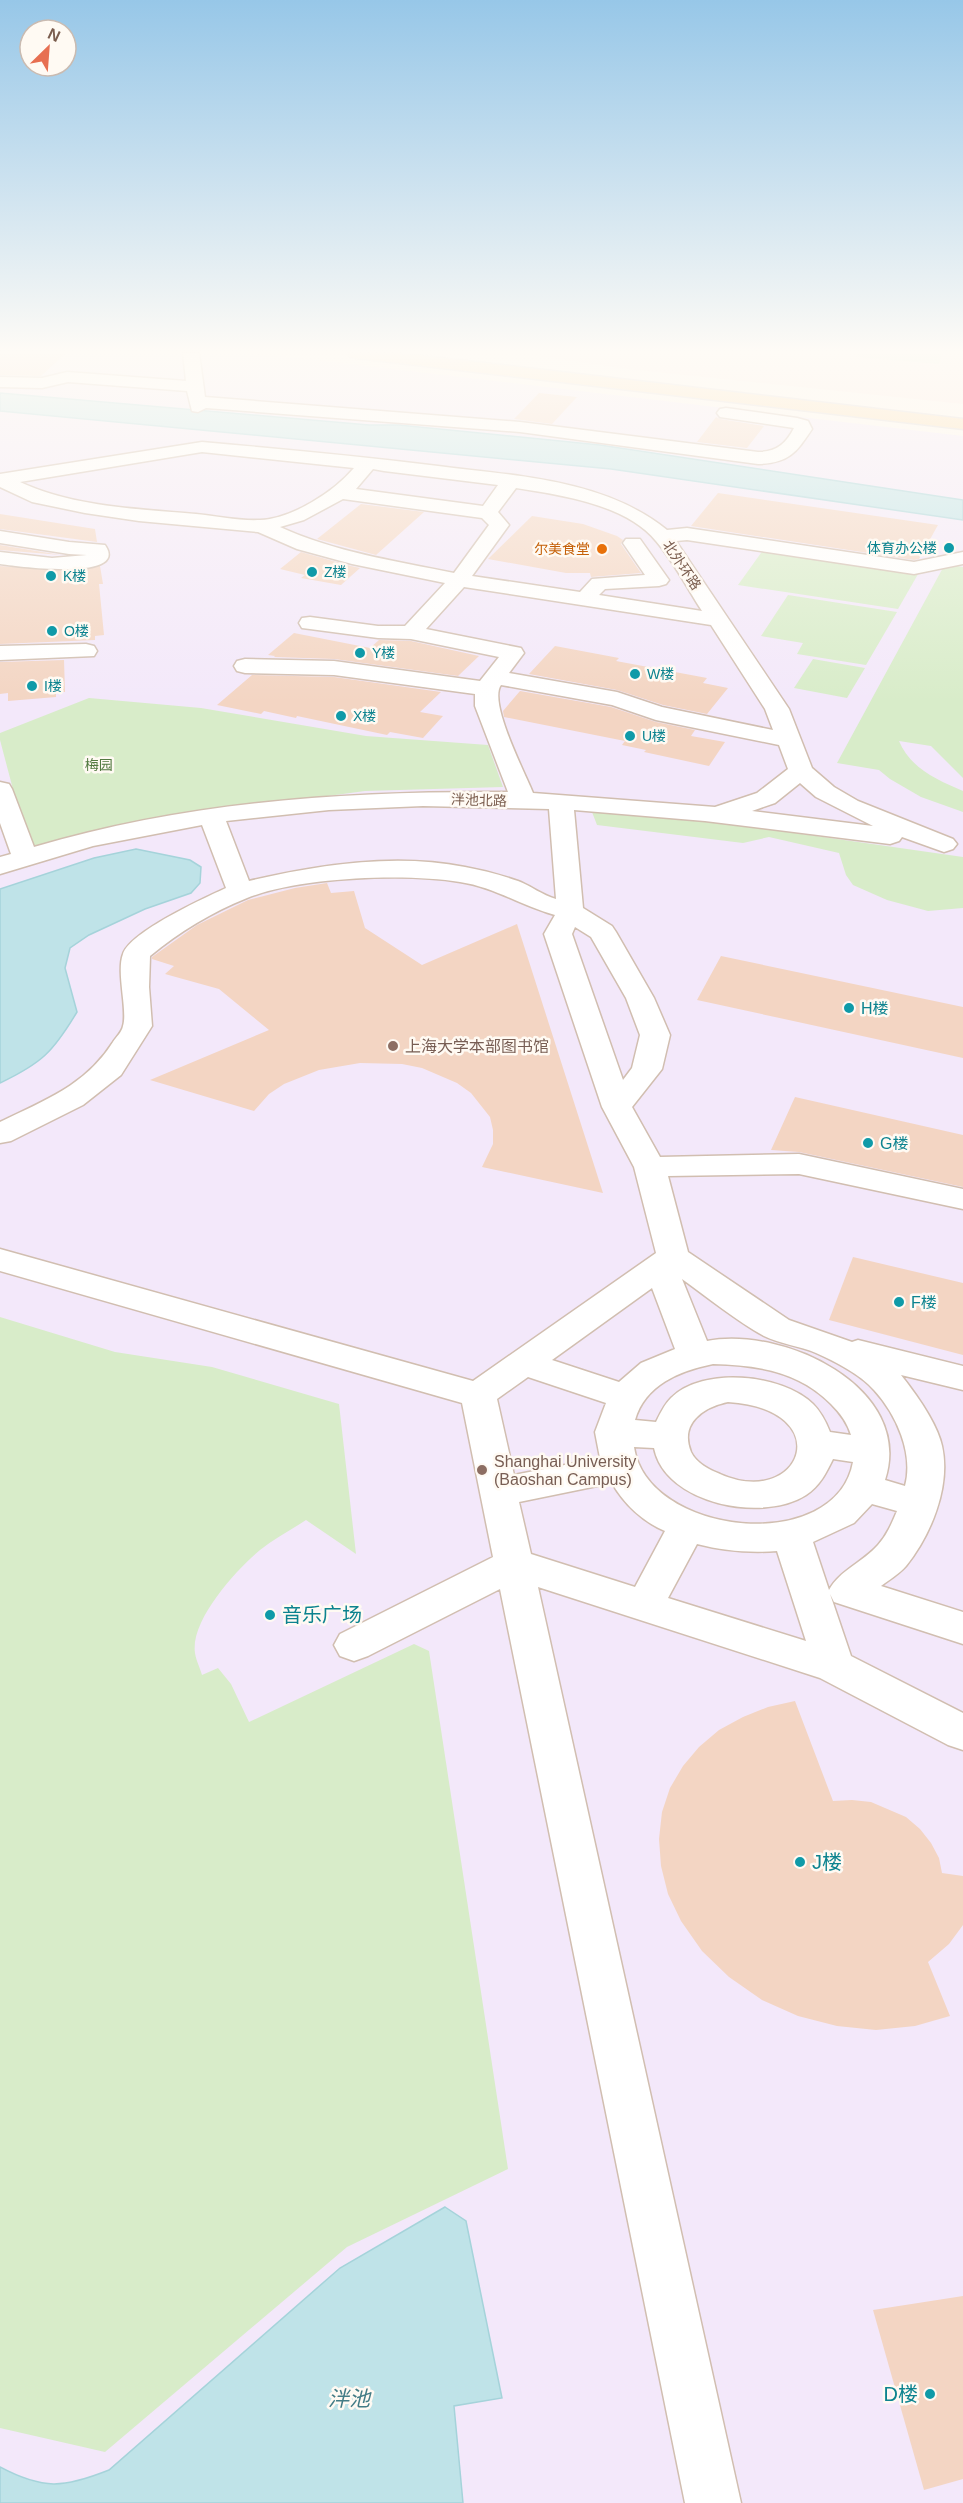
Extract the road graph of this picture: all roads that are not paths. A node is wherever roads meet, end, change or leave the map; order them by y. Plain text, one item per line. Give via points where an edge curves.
1 (32, 470) edge
2 (363, 470) edge
3 (417, 470) edge
4 (0, 480) edge
5 (511, 481) junction
6 (341, 493) junction
7 (488, 513) junction
8 (262, 526) junction
9 (663, 536) junction
10 (0, 537) edge
11 (633, 543) dead end
12 (0, 558) edge
13 (963, 558) edge
14 (459, 580) junction
15 (585, 599) junction
16 (718, 620) junction
17 (310, 623) dead end
18 (411, 633) junction
19 (86, 651) dead end
20 (0, 653) edge
21 (244, 666) dead end
22 (490, 683) junction
23 (789, 740) junction
24 (801, 771) junction
25 (0, 789) edge
26 (524, 802) junction
27 (561, 804) junction
28 (211, 815) junction
29 (713, 815) junction
30 (954, 846) edge
31 (25, 857) junction
32 (0, 866) edge
33 (240, 891) junction
34 (570, 911) junction
35 (617, 1107) junction
36 (0, 1134) edge
37 (650, 1167) junction
38 (963, 1199) edge
39 (0, 1260) edge
40 (666, 1261) junction
41 (808, 1348) junction
42 (741, 1352) junction
43 (696, 1355) junction
44 (523, 1363) junction
45 (659, 1369) junction
46 (963, 1378) edge
47 (833, 1385) junction
48 (743, 1390) junction
49 (478, 1395) junction
50 (626, 1397) junction
51 (694, 1400) junction
52 (906, 1407) junction
53 (794, 1409) junction
54 (862, 1417) junction
55 (614, 1432) junction
56 (670, 1436) junction
57 (816, 1443) junction
58 (872, 1451) junction
59 (686, 1471) junction
60 (631, 1482) junction
61 (795, 1483) junction
62 (864, 1487) junction
63 (498, 1492) junction
64 (744, 1495) junction
65 (919, 1504) junction
66 (838, 1515) junction
67 (688, 1525) junction
68 (791, 1535) junction
69 (744, 1538) junction
70 (514, 1564) junction
71 (644, 1606) junction
72 (963, 1628) edge
73 (354, 1645) dead end
74 (834, 1666) junction
75 (963, 1733) edge
76 (713, 2503) edge

1 - 4 street
2 - 6 street
3 - 5 street, 北外环路
4 - 8 street via 39,498
5 - 7 street
5 - 9 street, 北外环路 via 578,493 616,506
6 - 7 street
6 - 8 street via 297,516
7 - 14 street via 498,525
8 - 14 street via 313,548
9 - 13 street via 687,534 914,568
9 - 16 street, 北外环路
10 - 12 street via 98,549 97,559 91,561 52,564
11 - 15 street via 659,580 599,583
14 - 15 street
14 - 18 street
15 - 16 street
16 - 23 street, 北外环路 via 777,709
17 - 18 street
18 - 22 street via 513,653
19 - 20 street
21 - 22 street via 334,668
22 - 23 street via 617,699 656,713
22 - 26 street via 486,706
23 - 24 street, 北外环路
24 - 29 street via 766,798
24 - 30 street, 北外环路 via 849,806
25 - 31 street
26 - 27 street, 泮池北路
26 - 28 street, 泮池北路 via 363,800
27 - 29 street, 泮池北路
27 - 34 street
28 - 31 street, 泮池北路
28 - 33 street
29 - 30 street, 泮池北路
31 - 32 street, 泮池北路
33 - 34 street via 296,878 410,869 463,873
33 - 36 street via 162,932 136,954 138,1026 111,1070 72,1099
34 - 35 street via 558,934
34 - 35 street via 602,932 640,998 655,1035 647,1069
35 - 37 street
37 - 38 street via 799,1164
37 - 40 street
39 - 49 street
40 - 41 street
40 - 43 street
40 - 44 street
41 - 42 street via 760,1354
41 - 46 street
41 - 47 street via 806,1368
41 - 52 street via 858,1360 886,1380
42 - 43 street
42 - 48 street
43 - 45 street
44 - 49 street
44 - 50 street
45 - 50 street
45 - 51 street
47 - 53 street
47 - 54 street
48 - 51 street via 708,1393
48 - 53 street via 768,1395
49 - 63 street
50 - 55 street
51 - 56 street via 679,1411
52 - 54 street
52 - 65 street via 924,1445 926,1478
53 - 57 street via 811,1428
54 - 58 street
55 - 56 street
55 - 60 street via 615,1450
56 - 59 street via 673,1454
57 - 58 street
57 - 61 street via 815,1458
58 - 62 street via 872,1466
59 - 60 street
59 - 64 street via 715,1489
60 - 63 street
60 - 67 street via 665,1514
61 - 64 street via 777,1491
61 - 66 street
62 - 65 street
62 - 66 street
63 - 70 street
64 - 69 street
65 - 72 street via 906,1536 891,1557 848,1591
66 - 68 street
67 - 69 street
67 - 71 street
68 - 69 street
68 - 74 street
70 - 71 street
70 - 73 street
70 - 76 street
71 - 74 street
74 - 75 street

